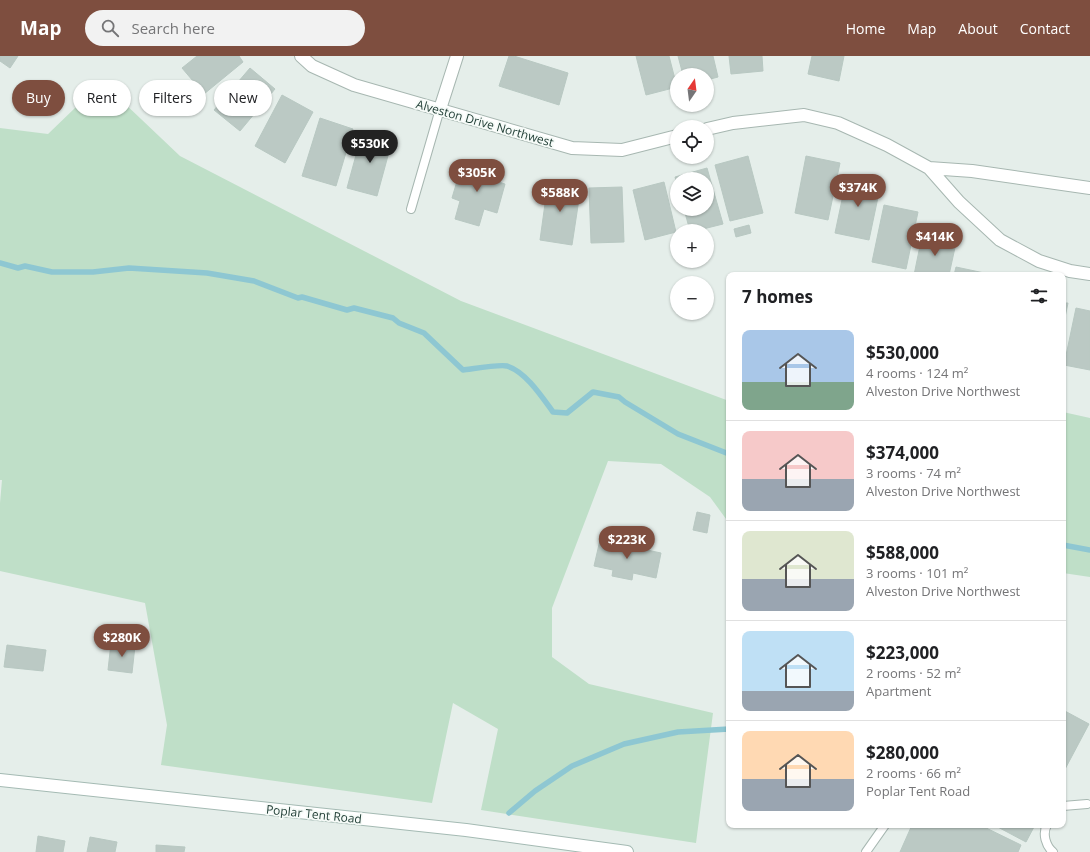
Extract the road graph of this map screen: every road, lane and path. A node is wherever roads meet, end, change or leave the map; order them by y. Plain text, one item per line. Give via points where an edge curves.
1 (301, 56) edge
2 (457, 56) edge
3 (440, 110) junction
4 (714, 127) edge
5 (670, 138) edge
6 (929, 168) junction
7 (1090, 188) edge
8 (412, 208) dead end
9 (1090, 274) edge
10 (0, 780) edge
11 (1086, 804) dead end
12 (1066, 806) edge
13 (883, 828) edge
14 (1046, 828) edge
15 (623, 851) edge
16 (866, 852) edge
17 (1054, 852) edge

1 - 3 street, Alveston Drive Northwest via 312,66 354,85
2 - 3 street
3 - 5 street, Alveston Drive Northwest via 572,148 622,150
3 - 8 lane
4 - 6 street via 732,123 804,116 838,123
6 - 7 street via 972,171
6 - 9 street via 959,202 1000,240 1039,261 1070,271
10 - 15 street, Poplar Tent Road via 458,829
11 - 12 lane
13 - 16 lane
14 - 17 lane via 1045,840

